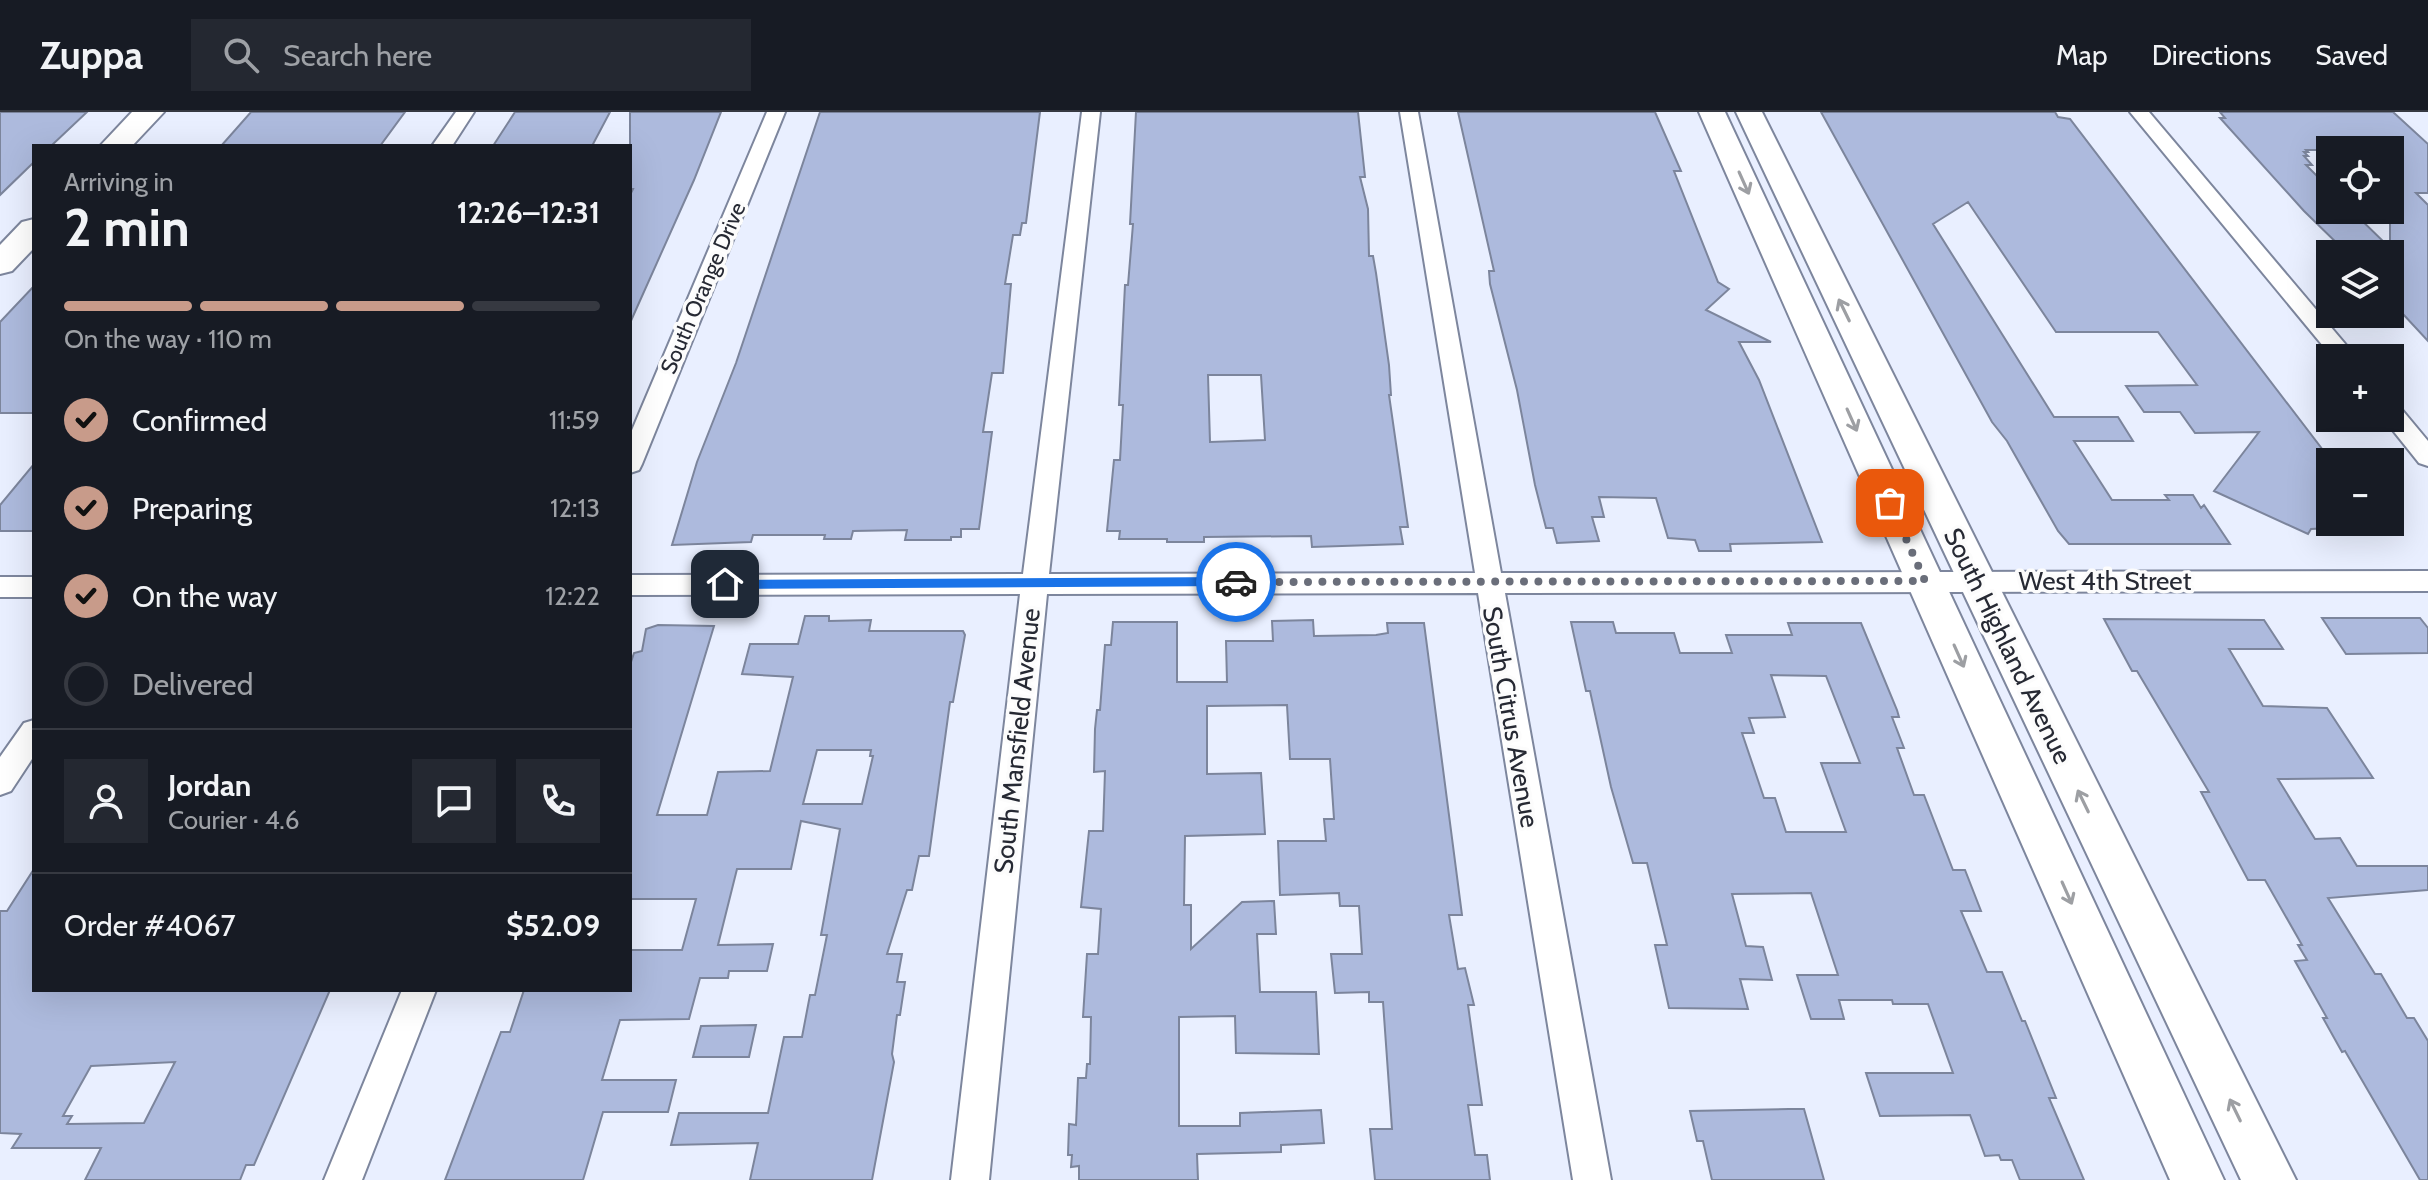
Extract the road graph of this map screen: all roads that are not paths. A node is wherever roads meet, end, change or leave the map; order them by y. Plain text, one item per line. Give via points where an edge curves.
1 (149, 112) edge
2 (465, 112) edge
3 (776, 112) edge
4 (1091, 112) edge
5 (1409, 112) edge
6 (1712, 112) edge
7 (1749, 112) edge
8 (2139, 112) edge
9 (117, 144) edge
10 (443, 144) edge
11 (32, 231) edge
12 (0, 264) edge
13 (2333, 344) edge
14 (2404, 428) edge
15 (2428, 457) edge
16 (632, 459) edge
17 (1487, 581) junction
18 (1925, 581) junction
19 (1976, 581) junction
20 (2428, 581) edge
21 (1035, 582) junction
22 (632, 585) edge
23 (0, 587) edge
24 (32, 587) edge
25 (32, 735) edge
26 (0, 782) edge
27 (418, 992) edge
28 (343, 1180) edge
29 (970, 1180) edge
30 (1592, 1180) edge
31 (2197, 1180) edge
32 (2269, 1180) edge

1 - 9 main road
2 - 10 street
3 - 16 street, South Orange Drive
4 - 21 street, South Mansfield Avenue
5 - 17 street, South Citrus Avenue
6 -> 18 main road, South Highland Avenue
19 -> 7 main road, South Highland Avenue
8 - 13 street
11 - 12 main road
14 - 15 street
17 - 18 street, West 4th Street
17 - 21 street, West 4th Street
17 - 30 street, South Citrus Avenue
18 - 19 street, West 4th Street
18 -> 31 main road, South Highland Avenue
19 - 20 street, West 4th Street
32 -> 19 main road, South Highland Avenue
21 - 22 street, West 4th Street
21 - 29 street, South Mansfield Avenue
23 - 24 street
25 - 26 street
27 - 28 street

